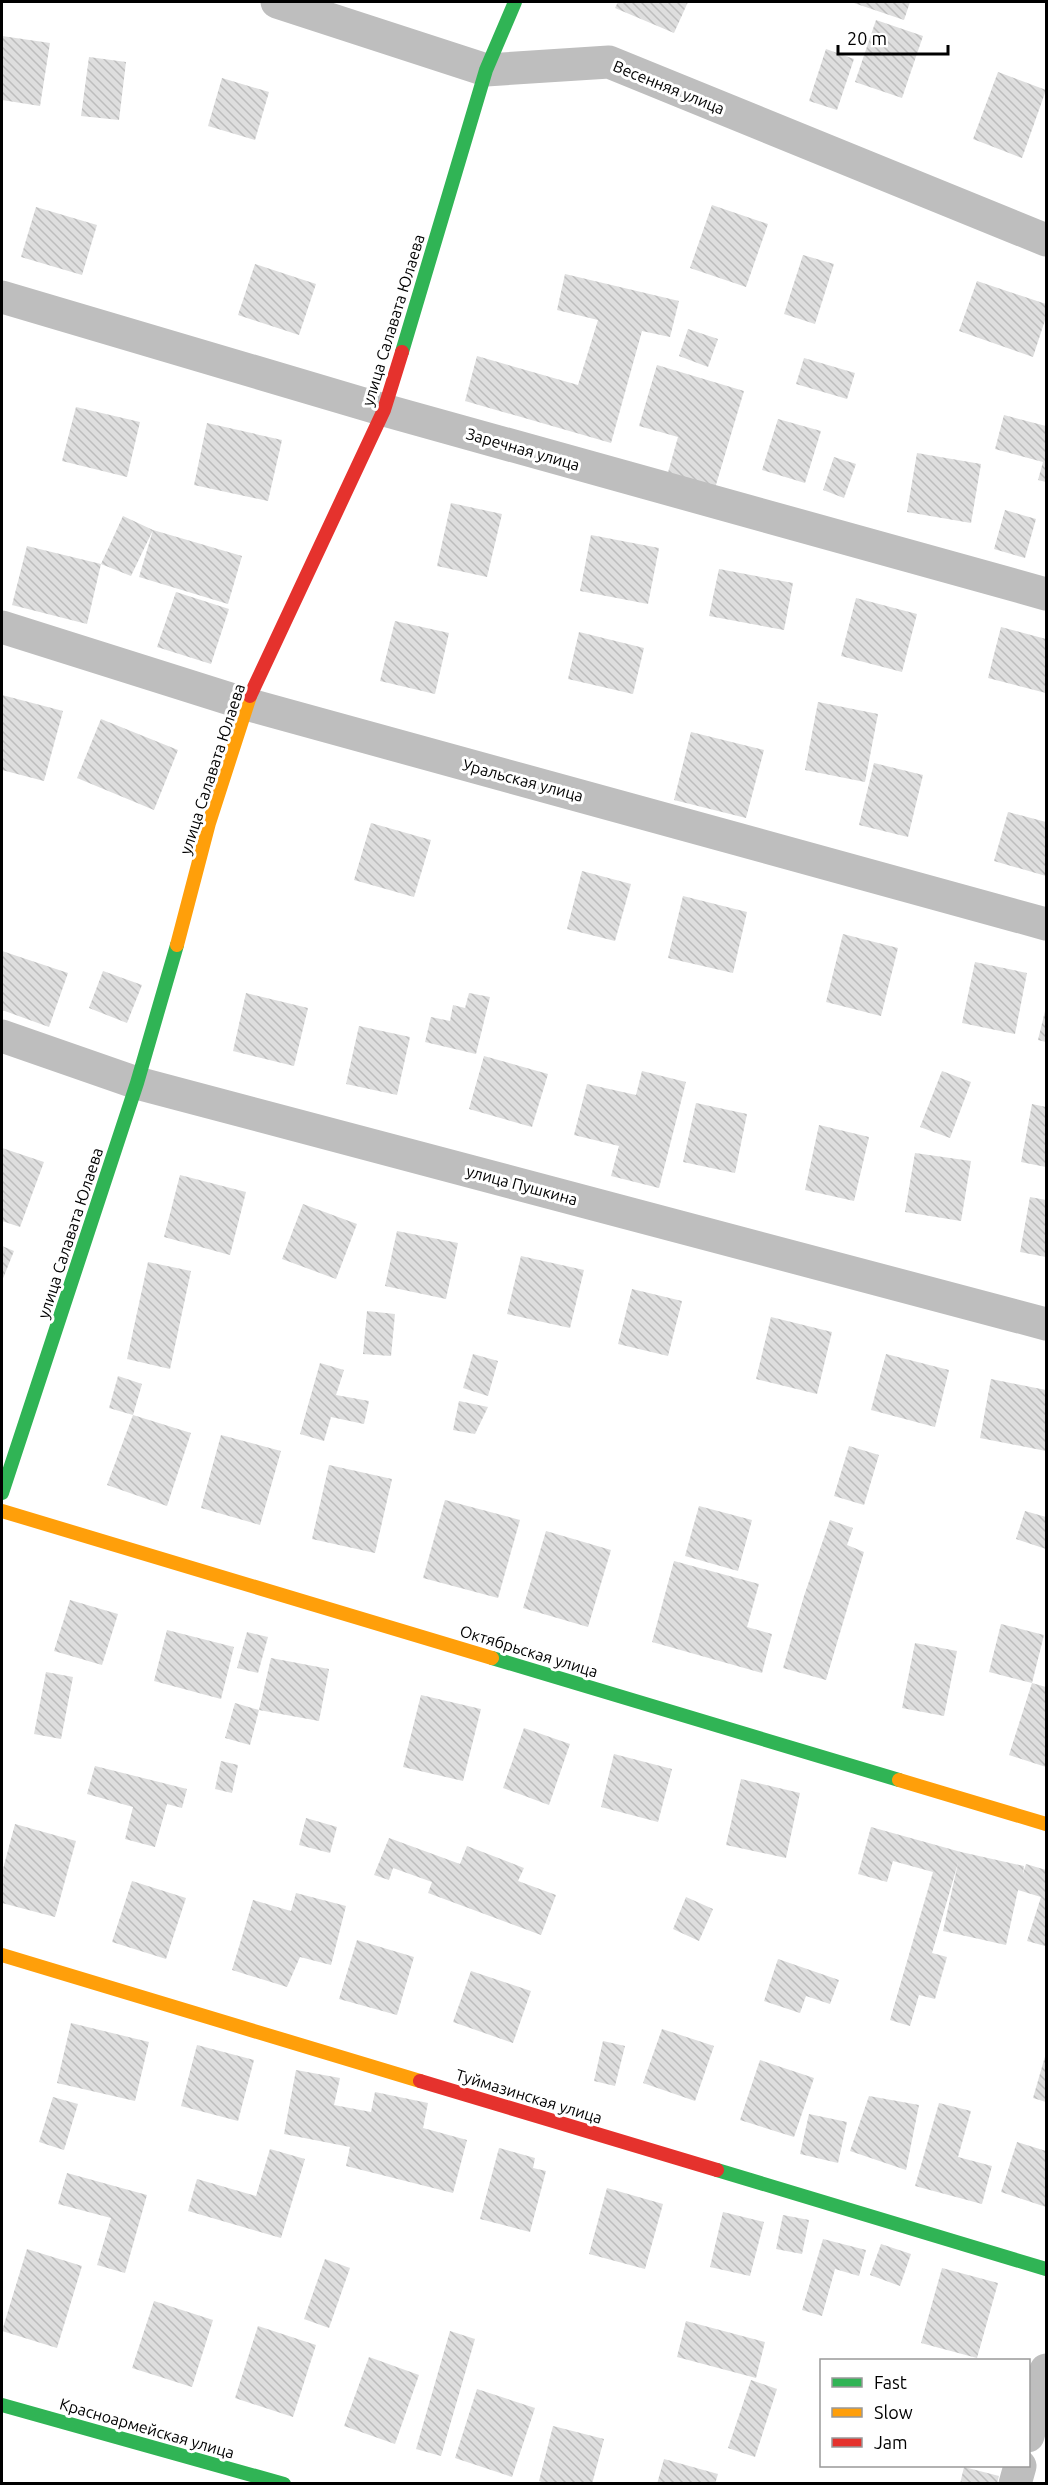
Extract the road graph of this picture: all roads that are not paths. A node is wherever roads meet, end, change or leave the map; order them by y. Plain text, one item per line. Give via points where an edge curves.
1 (277, 2) edge
2 (515, 2) edge
3 (486, 70) junction
4 (1047, 240) edge
5 (2, 297) edge
6 (384, 410) junction
7 (1047, 594) edge
8 (2, 627) edge
9 (246, 704) junction
10 (1047, 924) edge
11 (2, 1036) edge
12 (137, 1083) junction
13 (1047, 1324) edge
14 (2, 1493) edge
15 (2, 1511) edge
16 (1047, 1824) edge
17 (2, 1955) edge
18 (1047, 2269) edge
19 (1047, 2370) edge
20 (2, 2405) edge
21 (1030, 2432) edge
22 (1020, 2467) edge
23 (284, 2484) edge
24 (1015, 2484) edge

1 - 3 street, Весенняя улица
2 - 3 street, улица Салавата Юлаева
3 - 4 street, Весенняя улица via 609,62
3 - 6 street, улица Салавата Юлаева
5 - 6 street, Заречная улица
6 - 7 street, Заречная улица
6 - 9 street, улица Салавата Юлаева
8 - 9 street, Уральская улица
9 - 10 street, Уральская улица
9 - 12 street, улица Салавата Юлаева
11 - 12 street, улица Пушкина
12 - 13 street, улица Пушкина
12 - 14 street, улица Салавата Юлаева
15 - 16 street, Октябрьская улица
17 - 18 street, Туймазинская улица
19 - 21 street
20 - 23 street, Красноармейская улица
22 - 24 street

